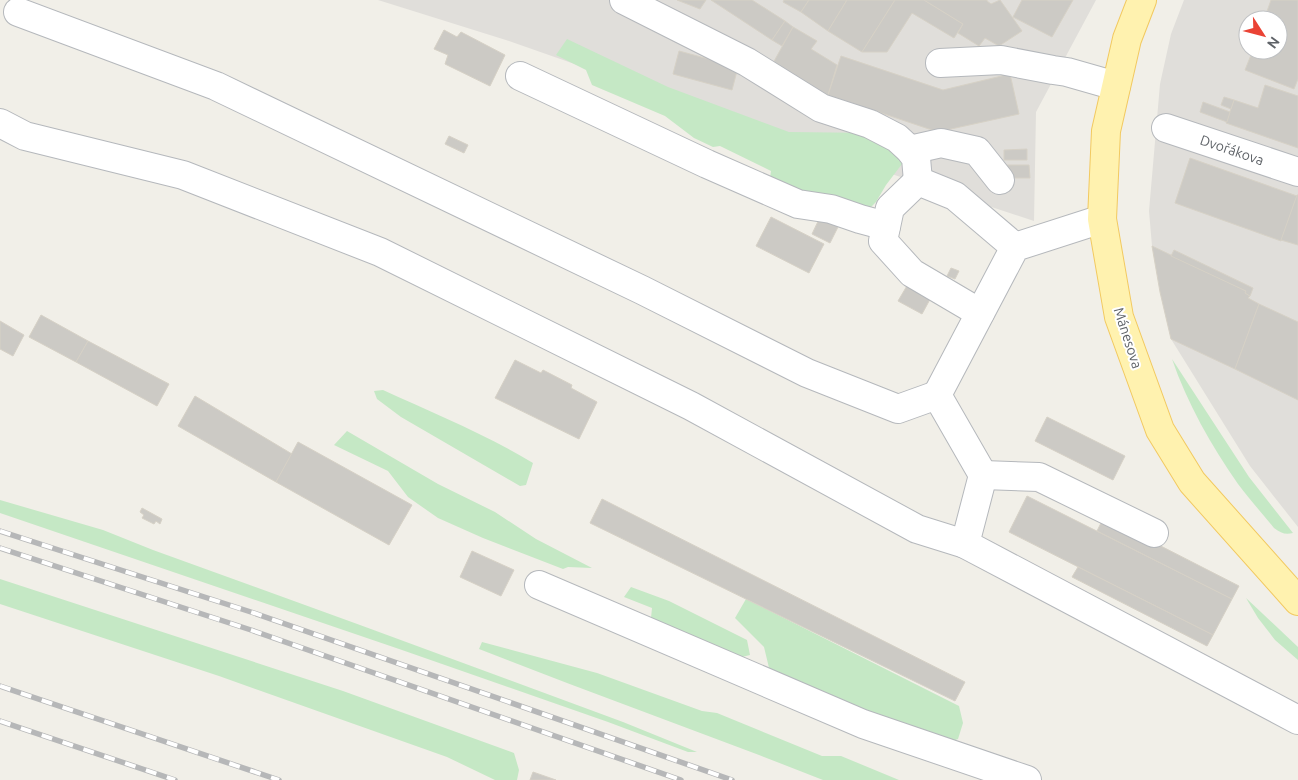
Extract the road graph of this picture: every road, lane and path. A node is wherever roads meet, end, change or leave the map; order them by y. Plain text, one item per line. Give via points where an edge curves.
1 (624, 0) edge
2 (1142, 0) edge
3 (18, 12) dead end
4 (940, 63) dead end
5 (520, 76) dead end
6 (1116, 86) junction
7 (0, 123) edge
8 (1166, 128) dead end
9 (910, 150) junction
10 (1298, 172) edge
11 (1000, 180) dead end
12 (918, 181) junction
13 (1102, 219) junction
14 (886, 226) junction
15 (1015, 247) junction
16 (980, 313) junction
17 (937, 395) junction
18 (983, 475) junction
19 (1154, 533) dead end
20 (965, 544) junction
21 (539, 585) dead end
22 (1298, 601) edge
23 (1298, 720) edge
24 (1027, 780) edge

1 - 9 street via 747,62 821,108 870,124 897,138
2 - 6 main road, Mánesova via 1127,39
3 - 17 street via 216,86 642,290 807,373 898,408
4 - 6 street via 1001,60 1068,72
5 - 14 street via 798,204 831,209
6 - 13 main road, Mánesova via 1106,131
7 - 20 street via 25,136 183,175 380,252 691,406 917,529
8 - 10 street, Dvořákova
9 - 11 street via 941,143 977,151
9 - 12 street via 916,158
12 - 14 street via 890,208
12 - 15 street via 955,196
13 - 15 street
13 - 22 main road, Mánesova via 1119,317 1160,430 1192,482
14 - 16 street via 883,241 912,273
15 - 16 street
16 - 17 street
17 - 18 street
18 - 19 street via 1038,477
18 - 20 street
20 - 23 street
21 - 24 street via 863,724

